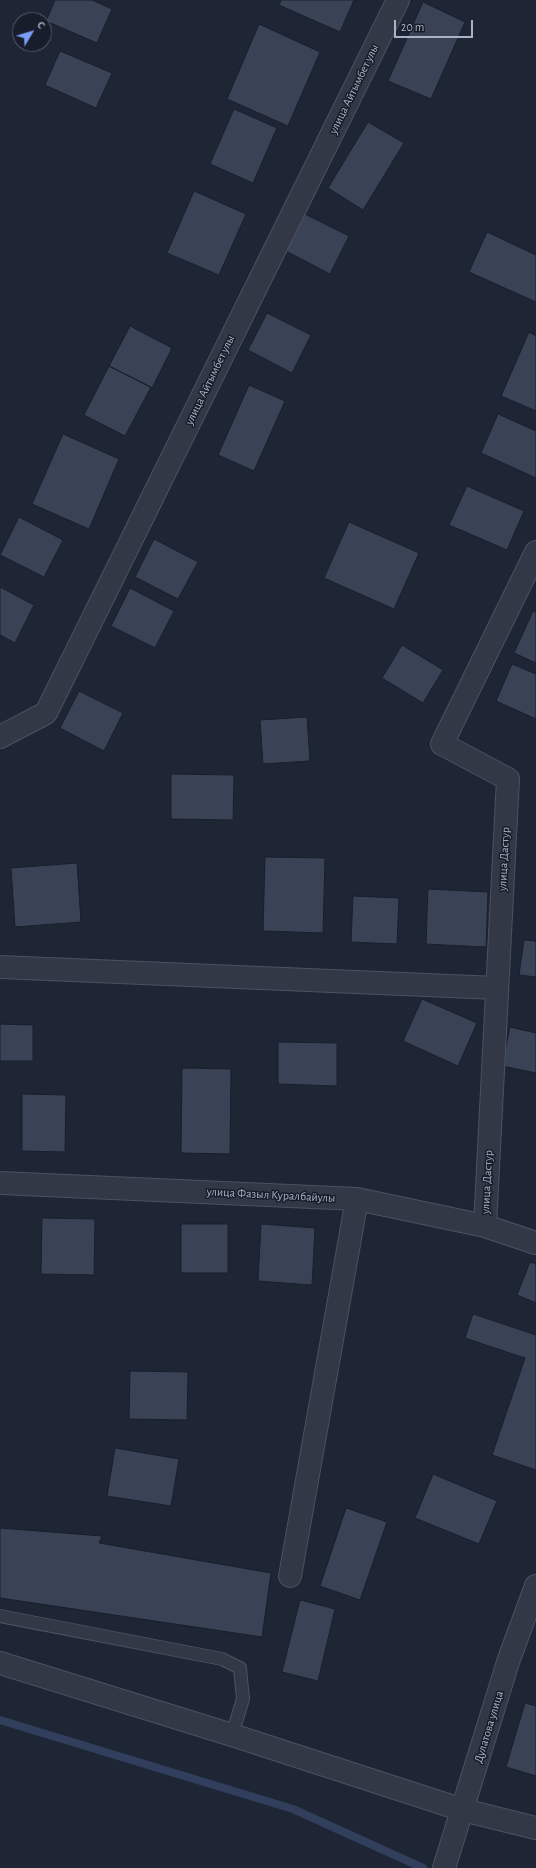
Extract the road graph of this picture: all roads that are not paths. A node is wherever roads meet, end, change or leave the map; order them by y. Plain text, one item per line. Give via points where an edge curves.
1 (398, 0) edge
2 (536, 552) edge
3 (0, 737) edge
4 (0, 963) edge
5 (0, 967) edge
6 (497, 988) junction
7 (0, 1183) edge
8 (357, 1199) junction
9 (485, 1226) junction
10 (536, 1243) edge
11 (290, 1576) dead end
12 (536, 1586) edge
13 (0, 1616) edge
14 (0, 1663) edge
15 (232, 1735) junction
16 (463, 1810) junction
17 (536, 1828) edge
18 (444, 1868) edge

1 - 3 street, улица Айтымбет улы via 46,713
2 - 6 street, улица Дастур via 442,744 508,778
4 - 5 street
5 - 6 street
6 - 9 street, улица Дастур
7 - 8 street, улица Фазыл Куралбайулы
8 - 9 street, улица Фазыл Куралбайулы
8 - 11 street
9 - 10 street, улица Фазыл Куралбайулы
12 - 16 street, Дулатова улица via 509,1659
13 - 15 lane via 222,1659 240,1668 242,1699
14 - 15 street
15 - 16 street
16 - 17 street
16 - 18 street, Дулатова улица

